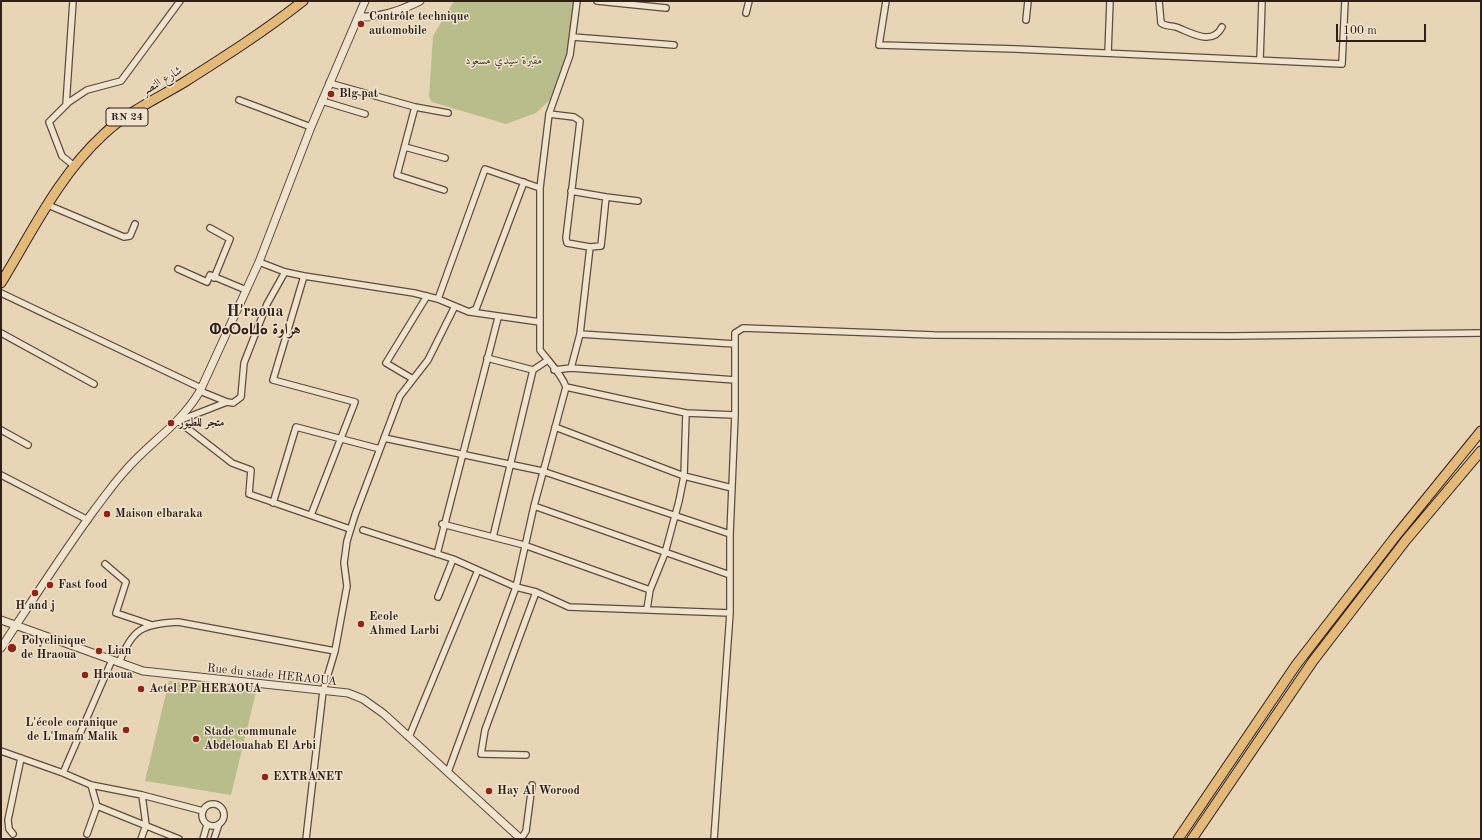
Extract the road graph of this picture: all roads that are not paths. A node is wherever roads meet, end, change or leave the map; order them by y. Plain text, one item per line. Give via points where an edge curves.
1 (73, 1) edge
2 (180, 1) edge
3 (303, 1) edge
4 (365, 1) edge
5 (420, 1) edge
6 (577, 1) edge
7 (597, 1) edge
8 (749, 1) edge
9 (886, 1) edge
10 (1028, 1) edge
11 (1110, 1) edge
12 (1159, 1) edge
13 (1262, 1) edge
14 (1345, 1) edge
15 (666, 8) dead end
16 (746, 13) dead end
17 (358, 17) junction
18 (1026, 20) dead end
19 (1222, 27) dead end
20 (573, 37) junction
21 (674, 45) dead end
22 (1108, 53) junction
23 (1260, 60) junction
24 (329, 83) junction
25 (239, 100) dead end
26 (322, 101) junction
27 (66, 106) junction
28 (415, 107) junction
29 (448, 112) dead end
30 (365, 114) dead end
31 (549, 114) junction
32 (311, 127) junction
33 (405, 147) junction
34 (445, 158) dead end
35 (73, 165) junction
36 (524, 182) junction
37 (540, 188) junction
38 (444, 190) dead end
39 (572, 191) junction
40 (606, 197) junction
41 (638, 200) dead end
42 (48, 205) junction
43 (135, 224) dead end
44 (210, 228) dead end
45 (590, 247) junction
46 (260, 262) junction
47 (178, 269) dead end
48 (286, 272) junction
49 (304, 276) junction
50 (214, 278) junction
51 (1, 283) edge
52 (246, 290) junction
53 (1, 293) edge
54 (427, 296) junction
55 (438, 299) junction
56 (455, 306) junction
57 (469, 312) junction
58 (498, 318) dead end
59 (540, 322) junction
60 (1, 333) edge
61 (1481, 333) edge
62 (580, 334) junction
63 (735, 344) junction
64 (487, 358) junction
65 (548, 360) junction
66 (570, 368) junction
67 (533, 370) junction
68 (554, 370) junction
69 (413, 379) junction
70 (735, 380) junction
71 (94, 384) dead end
72 (566, 387) junction
73 (200, 390) junction
74 (227, 402) junction
75 (686, 413) junction
76 (735, 416) junction
77 (178, 422) junction
78 (555, 427) junction
79 (1, 430) edge
80 (1481, 431) edge
81 (384, 438) junction
82 (342, 439) junction
83 (28, 445) dead end
84 (380, 449) junction
85 (1481, 451) edge
86 (462, 454) junction
87 (510, 464) junction
88 (542, 471) junction
89 (1, 476) edge
90 (684, 476) junction
91 (732, 488) junction
92 (273, 503) junction
93 (534, 506) junction
94 (676, 514) junction
95 (311, 515) junction
96 (88, 520) junction
97 (443, 524) junction
98 (350, 528) junction
99 (364, 530) dead end
100 (730, 534) junction
101 (493, 537) junction
102 (524, 545) junction
103 (665, 553) junction
104 (437, 554) junction
105 (453, 559) junction
106 (105, 564) dead end
107 (478, 570) junction
108 (730, 575) junction
109 (516, 587) junction
110 (650, 590) junction
111 (536, 592) junction
112 (438, 597) dead end
113 (648, 609) junction
114 (730, 613) junction
115 (1, 620) edge
116 (16, 625) junction
117 (153, 625) junction
118 (1, 648) edge
119 (335, 651) junction
120 (115, 662) junction
121 (323, 691) junction
122 (409, 737) junction
123 (1, 751) edge
124 (526, 755) dead end
125 (21, 758) junction
126 (63, 772) junction
127 (448, 772) junction
128 (91, 785) junction
129 (532, 785) dead end
130 (142, 795) junction
131 (97, 806) junction
132 (203, 811) junction
133 (219, 824) junction
134 (146, 825) junction
135 (208, 825) junction
136 (13, 834) dead end
137 (87, 834) dead end
138 (141, 839) edge
139 (179, 839) edge
140 (203, 839) edge
141 (214, 839) edge
142 (306, 839) edge
143 (521, 839) edge
144 (714, 839) edge
145 (1178, 839) edge
146 (1192, 839) edge

1 - 27 street
2 - 27 street via 121,81 87,90
3 - 35 main road, شارع النصر / RN 24 via 209,67 119,122
4 - 17 street
5 - 17 street via 409,7 368,18
6 - 20 street
7 - 15 street
8 - 16 street
9 - 22 street via 878,45
10 - 18 street
11 - 22 street
12 - 19 street via 1159,15 1161,23 1165,26 1175,26 1200,37 1212,36 1220,32
13 - 23 street
14 - 23 street via 1342,64
17 - 24 street
20 - 21 street
20 - 31 street via 570,55
22 - 23 street
24 - 26 street
24 - 28 street
25 - 32 street
26 - 30 street
26 - 32 street
27 - 35 street via 49,122 62,156
28 - 29 street
28 - 33 street
31 - 37 street
31 - 39 street via 574,117 580,121
32 - 46 street
33 - 34 street
33 - 38 street via 397,175
35 - 42 main road, شارع النصر / RN 24
36 - 37 street
36 - 55 street via 485,169
36 - 57 street via 476,309
37 - 59 street
39 - 40 street
39 - 45 street via 566,242
40 - 41 street
40 - 45 street via 601,246
42 - 43 street via 124,238 130,236
42 - 51 main road, شارع النصر / RN 24
44 - 50 street via 230,239
45 - 62 street
46 - 48 street
46 - 52 street
47 - 50 street via 207,282 210,275
48 - 49 street
48 - 74 street via 267,304 244,363 241,397 233,403
49 - 54 street
49 - 82 street via 273,380 355,402
50 - 52 street
52 - 73 street
53 - 73 street
54 - 55 street
54 - 69 street via 386,363
55 - 56 street
56 - 57 street
56 - 69 street via 428,360
57 - 59 street
58 - 64 street
59 - 65 street via 540,350
60 - 71 street
61 - 63 street via 1230,336 934,335 743,328 735,333
62 - 63 street
62 - 66 street
63 - 70 street
64 - 67 street
64 - 86 street
65 - 67 street
65 - 68 street
66 - 68 street
66 - 70 street
67 - 87 street
68 - 72 street via 562,376
69 - 81 street via 400,396
70 - 76 street
72 - 75 street
72 - 78 street
73 - 74 street
73 - 77 street
74 - 77 street
75 - 76 street
75 - 90 street
76 - 91 street
77 - 92 street via 232,463 251,470 249,494
77 - 96 street via 157,438 125,470
78 - 88 street
78 - 90 street
79 - 83 street
80 - 145 main road via 1395,536 1310,647
81 - 84 street
81 - 86 street
82 - 84 street
82 - 92 street via 296,427
82 - 95 street
84 - 98 street
85 - 146 main road via 1406,540 1313,661
86 - 87 street
86 - 97 street
87 - 88 street
87 - 101 street
88 - 93 street
88 - 94 street
89 - 96 street
90 - 91 street
90 - 94 street
91 - 100 street
92 - 95 street
93 - 102 street
93 - 103 street
94 - 100 street
94 - 103 street
95 - 98 street
96 - 116 street
97 - 101 street
97 - 104 street
98 - 119 street via 344,563 347,586
99 - 104 street
100 - 108 street
101 - 102 street
102 - 109 street
102 - 110 street
103 - 108 street
103 - 110 street
104 - 105 street
105 - 107 street
105 - 112 street
106 - 117 street via 126,582 116,613
107 - 109 street
107 - 122 street
108 - 114 street
109 - 111 street
109 - 127 street
110 - 113 street
111 - 113 street via 569,607
111 - 124 street via 485,730 481,754
113 - 114 street
114 - 144 street
115 - 116 street, Rue du stade HERAOUA
116 - 118 street
116 - 120 street, Rue du stade HERAOUA
117 - 119 street via 178,622
117 - 120 street via 141,629 126,644
119 - 121 street
120 - 121 street, Rue du stade HERAOUA via 171,676
120 - 126 street
121 - 122 street, Rue du stade HERAOUA via 348,693 363,699
121 - 142 street
122 - 127 street, Rue du stade HERAOUA
123 - 125 street
125 - 126 street
125 - 136 street via 8,820
126 - 128 street
127 - 143 street, Rue du stade HERAOUA
128 - 130 street
128 - 131 street
129 - 143 street via 526,831
130 - 132 street
130 - 134 street
131 - 134 street
131 - 137 street
132 - 133 street via 206,806 212,804 221,808 224,816
132 - 135 street via 202,818
133 - 135 street
133 - 141 street
134 - 138 street
134 - 139 street
135 - 140 street

